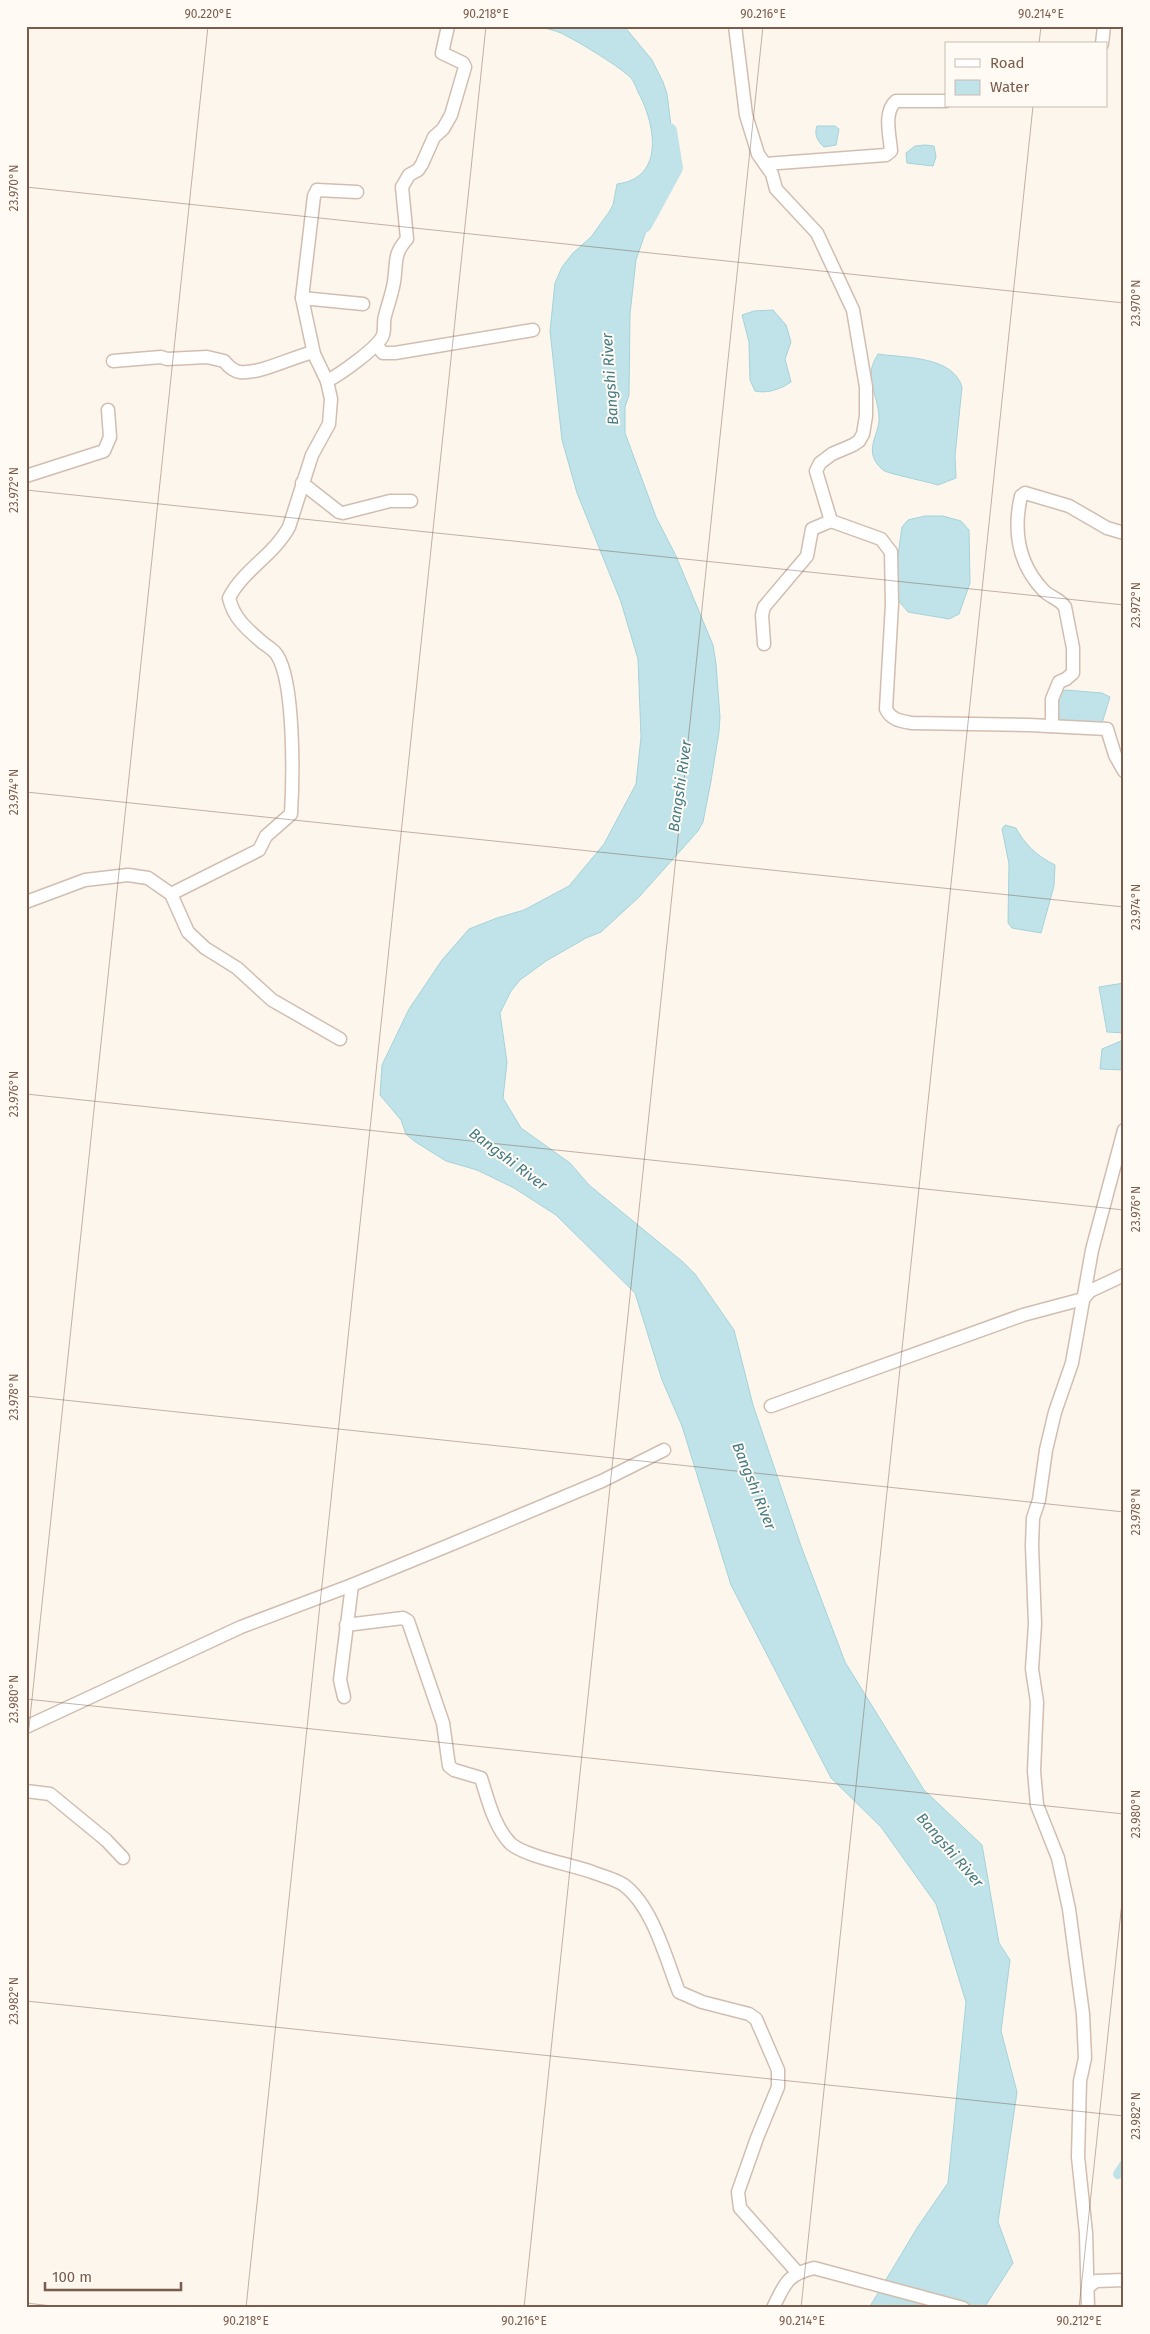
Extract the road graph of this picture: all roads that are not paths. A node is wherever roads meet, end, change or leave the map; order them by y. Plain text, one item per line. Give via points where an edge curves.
1 (448, 26) edge
2 (735, 26) edge
3 (1104, 26) edge
4 (1102, 42) edge
5 (945, 102) edge
6 (765, 164) junction
7 (357, 192) dead end
8 (302, 298) junction
9 (363, 304) dead end
10 (533, 330) dead end
11 (377, 346) junction
12 (314, 354) junction
13 (114, 361) dead end
14 (327, 381) junction
15 (108, 410) dead end
16 (26, 476) edge
17 (302, 483) junction
18 (411, 501) dead end
19 (831, 521) junction
20 (1124, 533) edge
21 (764, 644) dead end
22 (1052, 726) junction
23 (1124, 771) edge
24 (171, 894) junction
25 (26, 902) edge
26 (340, 1039) dead end
27 (1124, 1130) edge
28 (1124, 1275) edge
29 (1083, 1299) junction
30 (771, 1406) dead end
31 (664, 1450) dead end
32 (352, 1585) junction
33 (346, 1625) junction
34 (344, 1698) dead end
35 (26, 1727) edge
36 (26, 1791) edge
37 (123, 1858) dead end
38 (797, 2272) junction
39 (1124, 2280) edge
40 (1088, 2288) junction
41 (773, 2308) edge
42 (963, 2308) edge
43 (1088, 2308) edge

1 - 11 street via 442,52 465,67 451,115 434,137 418,170 409,175 402,187 407,239 398,249 383,335
2 - 6 street via 746,115 758,154
3 - 4 street
5 - 6 street via 896,101 888,114 891,151 886,156
6 - 19 street via 776,189 817,234 853,310 866,386 866,416 860,441 832,454 820,463 816,472
7 - 8 street via 317,190
8 - 9 street
8 - 12 street
10 - 11 street via 395,354 383,353
11 - 14 street
12 - 13 street via 240,372 224,361 207,357
12 - 14 street
14 - 17 street via 331,399 329,424
15 - 16 street via 110,437 104,451
17 - 18 street via 343,513 390,500
17 - 24 street via 283,538 242,579 229,598 239,622 277,654 285,675 291,733 291,814 266,836 259,850
19 - 21 street via 812,529 807,556 764,607
19 - 22 street via 881,540 891,552 892,613 886,709 889,715 912,723
20 - 22 street via 1107,528 1069,506 1025,493 1020,496 1017,534 1021,554 1044,590 1065,607 1073,648 1073,672 1059,682 1052,699
22 - 23 street via 1107,729
24 - 25 street via 148,878 128,875 85,880
24 - 26 street via 188,932 205,948 237,968 272,1000
27 - 29 street via 1100,1215
28 - 29 street via 1090,1291
29 - 30 street via 1023,1315
29 - 40 street via 1072,1362 1054,1412 1033,1518 1035,1624 1032,1669 1037,1702 1034,1771 1037,1805 1058,1858 1083,2014 1085,2058 1080,2081 1078,2157
31 - 32 street via 602,1481
32 - 33 street
32 - 35 street via 241,1627
33 - 34 street via 340,1680
33 - 38 street via 403,1618 408,1621 443,1723 449,1766 481,1778 499,1828 512,1845 623,1884 639,1900 660,1941 678,1992 756,2019 778,2070 778,2088 738,2192 740,2208
36 - 37 street via 50,1794
38 - 41 street via 786,2282
38 - 42 street via 814,2268
39 - 40 street via 1096,2281
40 - 43 street

